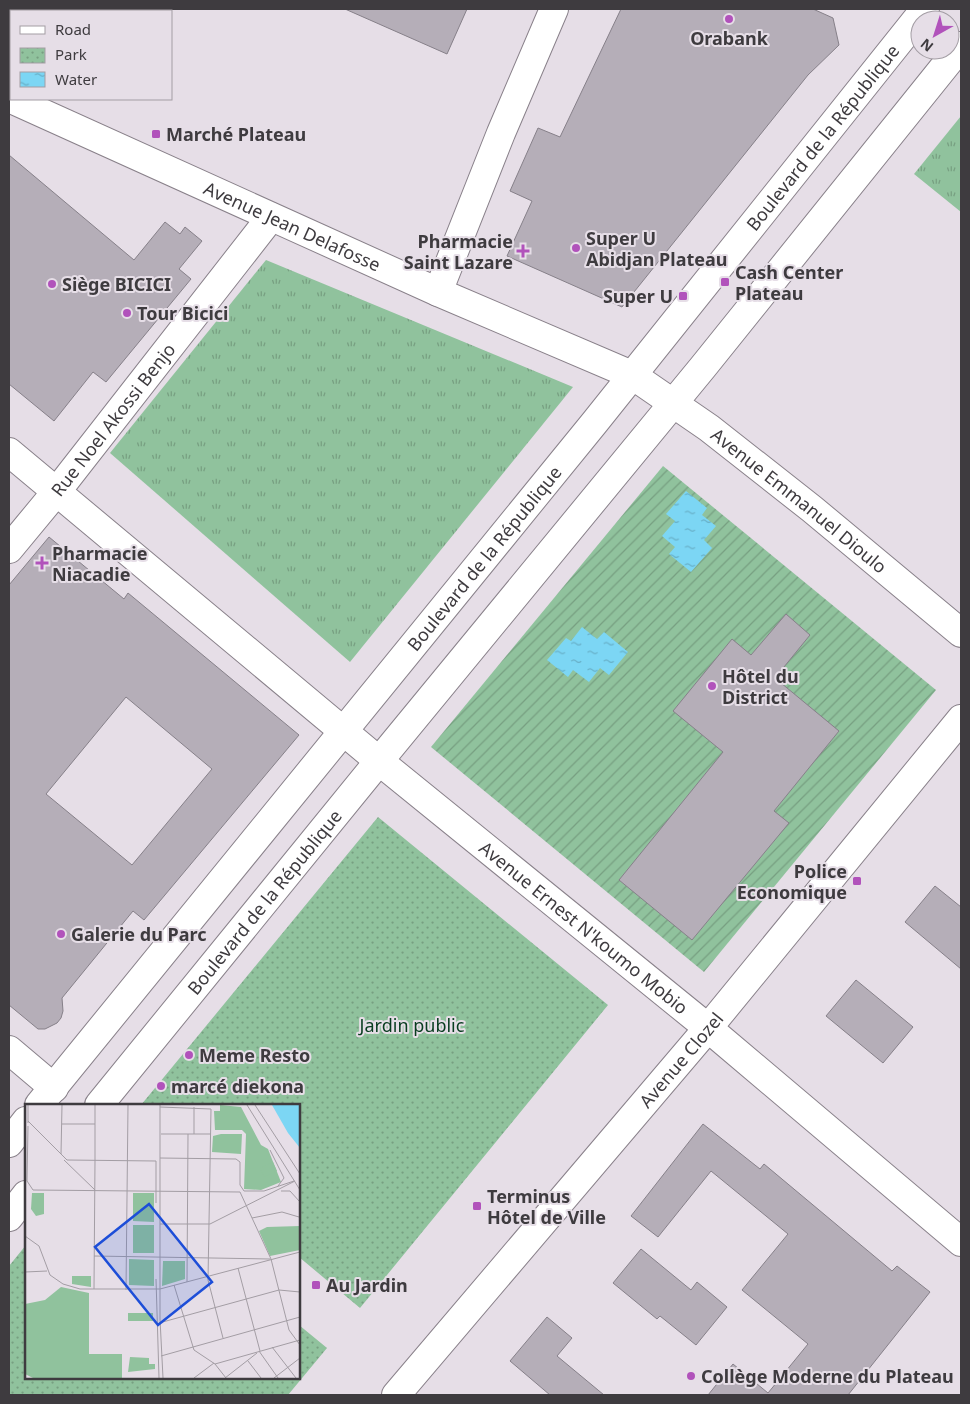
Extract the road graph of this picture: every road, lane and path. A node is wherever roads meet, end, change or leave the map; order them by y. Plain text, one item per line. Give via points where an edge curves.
1 (554, 9) edge
2 (910, 28) edge
3 (961, 45) edge
4 (13, 100) edge
5 (271, 217) junction
6 (438, 292) junction
7 (632, 375) junction
8 (672, 403) junction
9 (9, 452) edge
10 (57, 491) junction
11 (9, 549) edge
12 (961, 633) edge
13 (961, 719) edge
14 (343, 729) junction
15 (379, 761) junction
16 (708, 1028) junction
17 (9, 1050) edge
18 (47, 1096) edge
19 (101, 1104) edge
20 (25, 1122) edge
21 (9, 1142) edge
22 (25, 1196) edge
23 (9, 1217) edge
24 (961, 1242) edge
25 (396, 1395) edge

1 - 6 street
2 - 7 street, Boulevard de la République
3 - 8 street, Boulevard de la République
4 - 5 street, Avenue Jean Delafosse
5 - 6 street, Avenue Jean Delafosse
5 - 10 street, Rue Noel Akossi Benjo
6 - 7 street, Avenue Jean Delafosse
7 - 8 street, Avenue Emmanuel Dioulo
7 - 14 street, Boulevard de la République
8 - 12 street, Avenue Emmanuel Dioulo via 804,503
8 - 15 street, Boulevard de la République
9 - 10 street, Avenue Ernest N'koumo Mobio
10 - 11 street, Rue Noel Akossi Benjo
10 - 14 street, Avenue Ernest N'koumo Mobio
13 - 16 street, Avenue Clozel
14 - 15 street, Avenue Ernest N'koumo Mobio
14 - 18 street, Boulevard de la République
15 - 16 street, Avenue Ernest N'koumo Mobio
15 - 19 street, Boulevard de la République
16 - 24 street, Avenue Ernest N'koumo Mobio
16 - 25 street, Avenue Clozel
17 - 18 street
20 - 21 street
22 - 23 street

